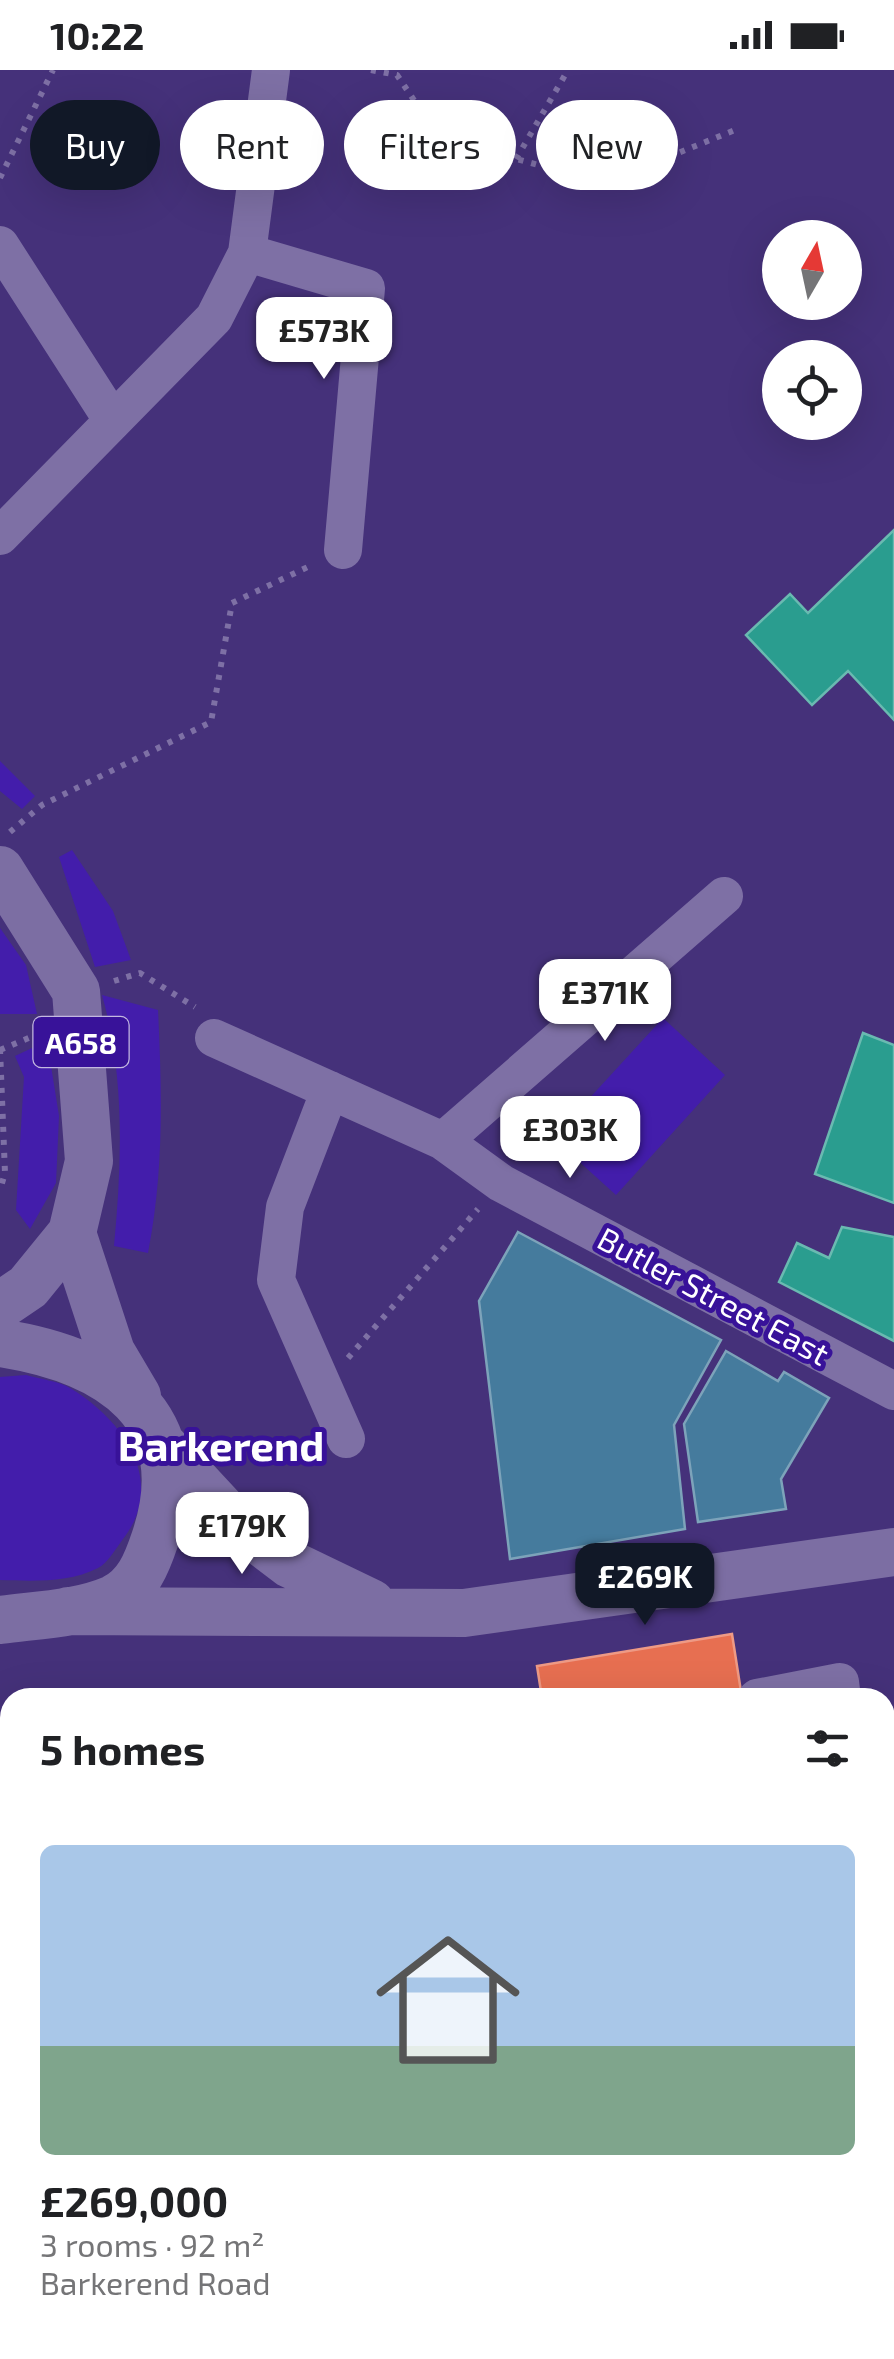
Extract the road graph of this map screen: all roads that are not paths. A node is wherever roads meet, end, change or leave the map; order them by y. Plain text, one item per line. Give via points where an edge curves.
1 (270, 70) edge
2 (0, 246) edge
3 (246, 253) junction
4 (113, 421) junction
5 (0, 536) edge
6 (342, 550) road end
7 (0, 870) edge
8 (724, 896) dead end
9 (214, 1038) road end
10 (330, 1090) junction
11 (443, 1141) junction
12 (72, 1233) junction
13 (0, 1306) edge
14 (0, 1343) edge
15 (894, 1391) edge
16 (158, 1432) junction
17 (346, 1439) dead end
18 (894, 1552) edge
19 (68, 1611) junction
20 (388, 1612) junction
21 (0, 1620) edge
22 (809, 1688) edge
23 (841, 1688) edge

1 - 3 street
2 - 4 street
3 - 4 street via 214,318
3 - 6 street via 366,288
4 - 5 street
7 - 12 main road, A658 via 76,991 89,1161
8 - 11 street
9 - 10 street, Butler Street East
10 - 11 street, Butler Street East
10 - 17 street via 285,1207 276,1280
11 - 15 street, Butler Street East via 501,1183
12 - 13 main road, A658 via 28,1287
12 - 16 main road via 112,1352
14 - 16 main road via 50,1350 99,1374
16 - 19 main road via 166,1506 144,1572 116,1598
16 - 20 main road via 230,1518 290,1564
18 - 20 main road via 538,1604
19 - 20 main road
19 - 21 main road
22 - 23 street via 840,1682

